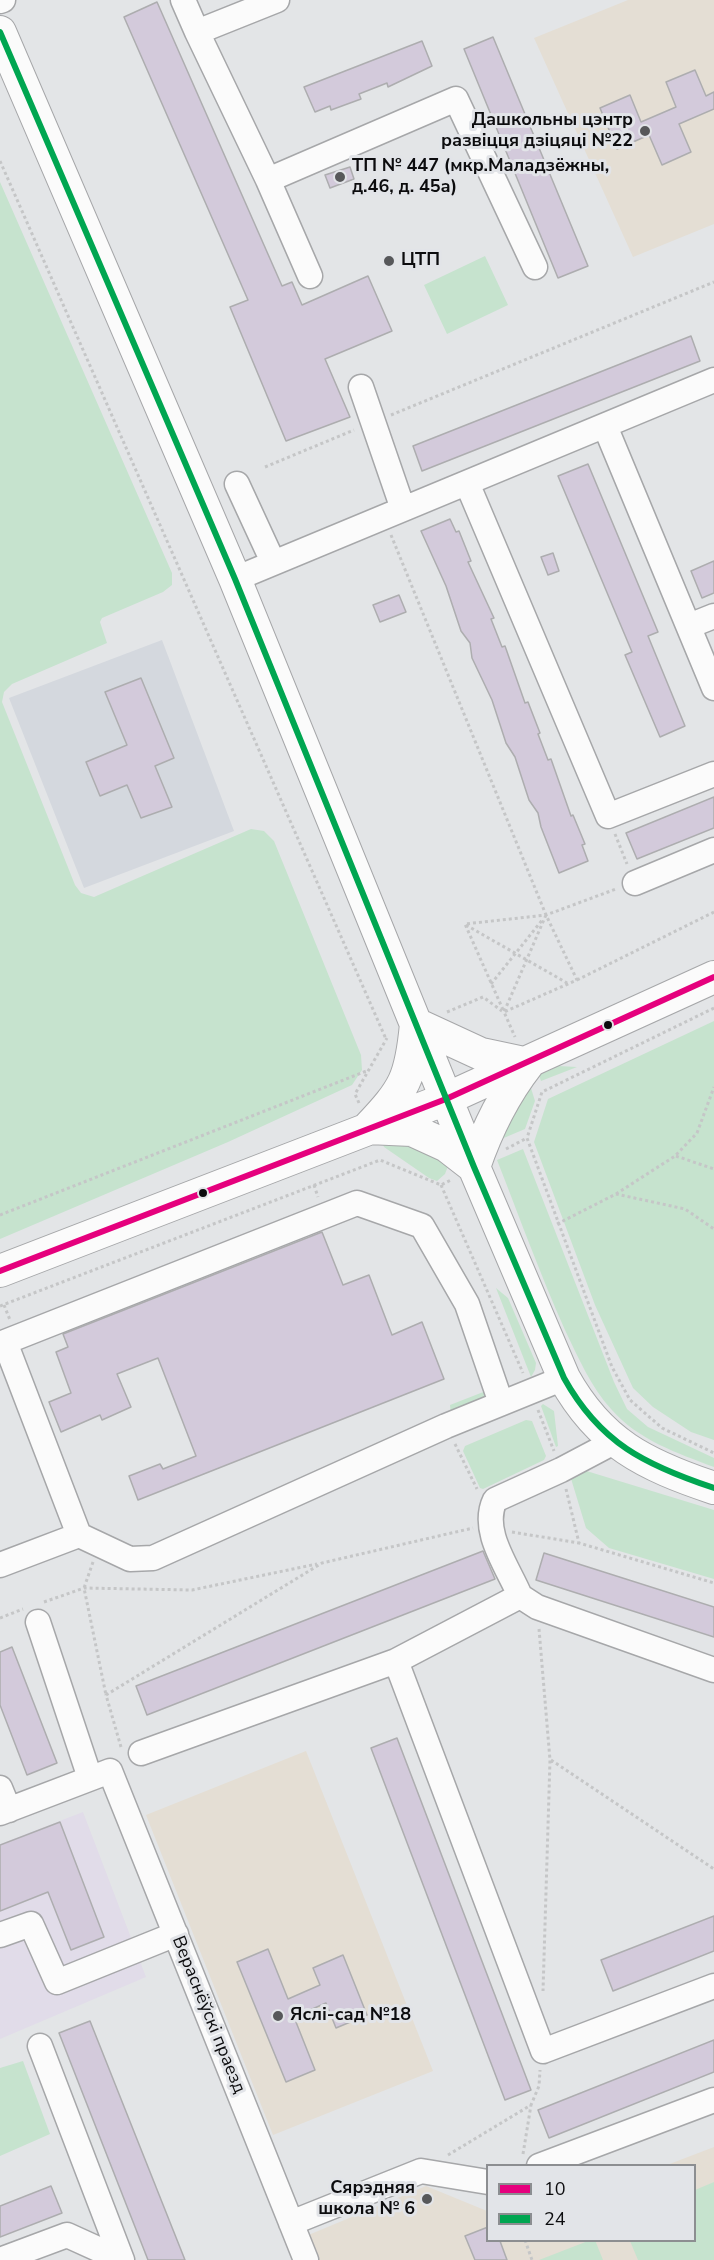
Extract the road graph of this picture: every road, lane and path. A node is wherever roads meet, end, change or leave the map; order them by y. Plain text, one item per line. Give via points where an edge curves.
1 (183, 0) edge
2 (277, 0) edge
3 (0, 32) edge
4 (197, 32) junction
5 (0, 161) edge
6 (268, 180) junction
7 (535, 267) dead end
8 (310, 276) dead end
9 (714, 282) edge
10 (714, 380) edge
11 (361, 387) dead end
12 (373, 423) junction
13 (605, 426) junction
14 (265, 467) dead end
15 (467, 483) junction
16 (237, 484) dead end
17 (393, 513) junction
18 (273, 562) junction
19 (235, 579) junction
20 (714, 616) edge
21 (689, 626) junction
22 (714, 688) edge
23 (714, 774) edge
24 (608, 816) junction
25 (714, 850) edge
26 (635, 882) junction
27 (714, 912) edge
28 (546, 915) junction
29 (465, 924) junction
30 (516, 953) junction
31 (527, 959) junction
32 (714, 977) edge
33 (577, 980) junction
34 (568, 983) junction
35 (491, 984) junction
36 (714, 1008) edge
37 (504, 1012) junction
38 (416, 1025) junction
39 (386, 1039) junction
40 (522, 1052) junction
41 (369, 1070) junction
42 (714, 1087) edge
43 (446, 1099) junction
44 (364, 1117) junction
45 (527, 1138) junction
46 (502, 1151) dead end
47 (675, 1156) junction
48 (714, 1169) edge
49 (467, 1171) junction
50 (441, 1185) junction
51 (616, 1194) junction
52 (0, 1215) edge
53 (558, 1224) junction
54 (714, 1229) edge
55 (0, 1271) edge
56 (0, 1306) edge
57 (564, 1378) junction
58 (531, 1391) junction
59 (501, 1403) junction
60 (446, 1426) junction
61 (614, 1442) junction
62 (714, 1453) edge
63 (561, 1470) junction
64 (714, 1488) edge
65 (489, 1520) junction
66 (89, 1540) junction
67 (579, 1543) junction
68 (322, 1563) junction
69 (0, 1565) edge
70 (714, 1583) edge
71 (84, 1588) junction
72 (529, 1601) junction
73 (37, 1610) junction
74 (0, 1618) edge
75 (396, 1660) junction
76 (714, 1670) edge
77 (106, 1695) junction
78 (141, 1753) joint
79 (550, 1760) junction
80 (100, 1775) junction
81 (3, 1804) edge
82 (714, 1869) edge
83 (176, 1934) junction
84 (0, 1935) edge
85 (714, 1986) edge
86 (543, 1997) dead end
87 (541, 2044) junction
88 (40, 2046) dead end
89 (714, 2100) edge
90 (531, 2105) junction
91 (531, 2161) edge
92 (421, 2171) junction
93 (486, 2182) edge
94 (291, 2223) junction
95 (525, 2242) edge
96 (0, 2260) edge
97 (122, 2260) edge
98 (306, 2260) edge
99 (532, 2260) edge

1 - 4 street
2 - 4 street
3 - 19 main road
4 - 6 street
5 - 39 path
6 - 7 street via 456,99
6 - 8 street
9 - 12 path
10 - 13 street
11 - 12 street
12 - 14 path
12 - 17 street
13 - 15 street
13 - 21 street
15 - 17 street
15 - 24 street
16 - 18 street
17 - 18 street
17 - 28 path
18 - 19 street
19 - 38 main road
20 - 21 street
21 - 22 street
23 - 24 street
24 - 26 path
25 - 26 street
26 - 28 path
27 - 33 path
28 - 29 path
28 - 30 path
28 - 31 path
28 - 33 path
29 - 30 path
29 - 35 path
30 - 31 path
30 - 35 path
31 - 34 path
31 - 37 path
32 - 40 main road
33 - 34 path
34 - 37 path
35 - 37 path
36 - 45 path via 542,1092
37 - 38 path via 483,997
37 - 40 path
38 - 39 path
38 - 40 main road via 481,1054
38 - 43 main road
38 - 44 main road via 412,1063 396,1098
39 - 41 path
40 - 43 main road
40 - 49 main road
41 - 44 path via 356,1094
41 - 52 path
42 - 47 path via 698,1133
43 - 44 main road
43 - 49 main road
44 - 49 main road via 412,1130 447,1146
44 - 55 main road
45 - 46 path
45 - 53 path
47 - 48 path
47 - 51 path
49 - 50 path
49 - 57 main road
50 - 56 path via 380,1160
50 - 58 path
51 - 53 path
51 - 54 path via 685,1209
53 - 62 path via 612,1366 630,1400 662,1428
57 - 58 street
57 - 61 main road via 577,1402
58 - 59 street
58 - 63 path
59 - 60 street
59 - 66 street via 467,1304 422,1226 357,1203 5,1342
60 - 65 path
60 - 66 street via 153,1558 130,1559
61 - 63 street
61 - 64 main road via 646,1461
63 - 65 street via 495,1500
63 - 67 path
65 - 67 path
65 - 68 path
65 - 72 street
66 - 69 street
66 - 71 path
67 - 70 path
68 - 71 path via 192,1590
68 - 77 path
71 - 73 path
71 - 77 path
72 - 75 street
72 - 76 street
72 - 79 path
73 - 74 path
73 - 80 street, Вераснёўскі праезд
75 - 78 street
75 - 87 street
77 - 78 path via 125,1761
79 - 82 path
79 - 86 path
80 - 81 street
80 - 83 street, Вераснёўскі праезд
83 - 84 street via 57,1982 31,1924
83 - 94 street, Вераснёўскі праезд
85 - 87 street via 543,2051
87 - 90 path via 539,2086
88 - 97 street
89 - 91 street
90 - 91 path
90 - 92 path
92 - 93 street
92 - 94 street
94 - 98 street, Вераснёўскі праезд
95 - 99 path
96 - 97 street via 67,2235

